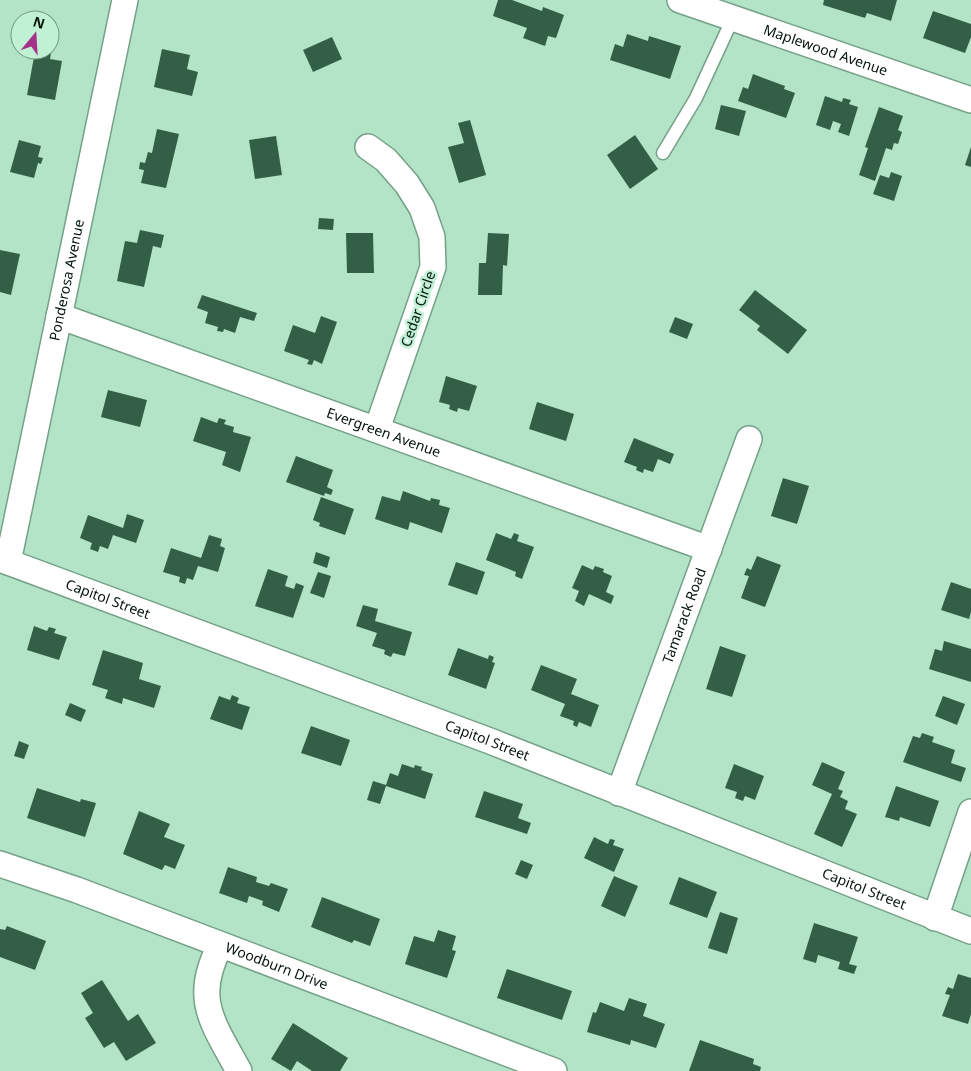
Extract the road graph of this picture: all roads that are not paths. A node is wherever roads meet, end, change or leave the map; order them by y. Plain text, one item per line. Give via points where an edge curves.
1 (126, 0) edge
2 (680, 0) edge
3 (733, 18) junction
4 (971, 100) edge
5 (368, 146) dead end
6 (663, 153) dead end
7 (60, 316) junction
8 (377, 429) junction
9 (749, 439) dead end
10 (709, 549) junction
11 (4, 561) edge
12 (619, 793) junction
13 (971, 812) edge
14 (0, 864) edge
15 (935, 918) junction
16 (971, 931) edge
17 (220, 946) junction
18 (239, 1071) edge
19 (554, 1071) edge

1 - 7 street, Ponderosa Avenue
2 - 3 street, Maplewood Avenue
3 - 4 street, Maplewood Avenue
3 - 6 lane via 696,98
5 - 8 street, Cedar Circle via 386,160 407,184 422,208 432,237 433,267
7 - 8 street, Evergreen Avenue
7 - 11 street, Ponderosa Avenue
8 - 10 street, Evergreen Avenue
9 - 10 street, Tamarack Road
10 - 12 street, Tamarack Road
11 - 12 street, Capitol Street via 490,741
12 - 15 street, Capitol Street
13 - 15 street
14 - 17 street, Woodburn Drive via 78,890
15 - 16 street, Capitol Street
17 - 18 street via 210,964 205,998 210,1016
17 - 19 street, Woodburn Drive

